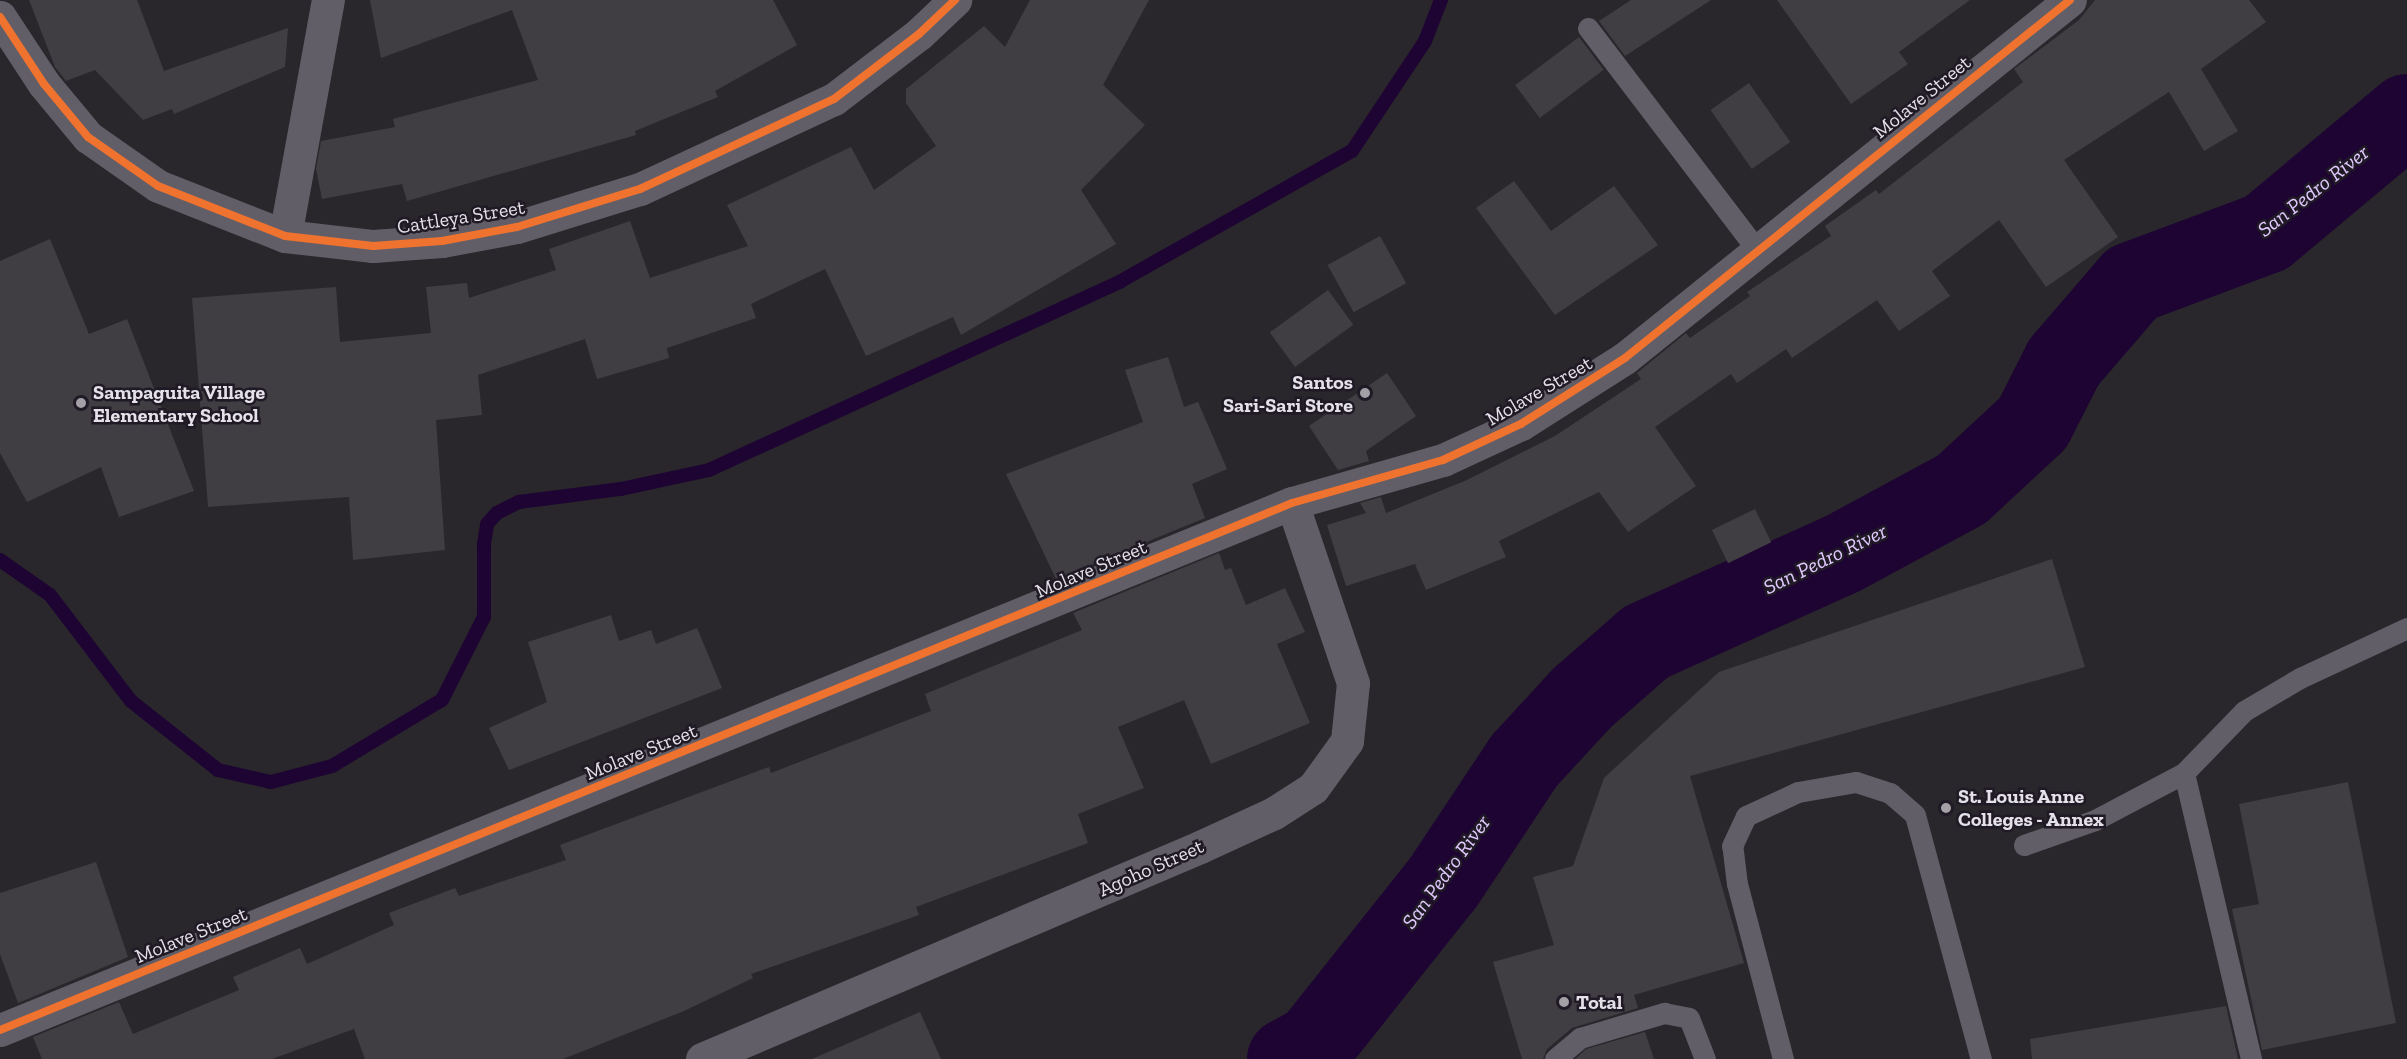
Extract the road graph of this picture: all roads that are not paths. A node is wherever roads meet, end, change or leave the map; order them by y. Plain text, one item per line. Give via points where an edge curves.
1 (328, 0) edge
2 (955, 0) edge
3 (2070, 0) edge
4 (0, 17) edge
5 (1588, 28) dead end
6 (285, 236) junction
7 (1757, 250) junction
8 (1292, 503) junction
9 (2407, 628) edge
10 (2184, 773) junction
11 (2024, 845) dead end
12 (0, 1030) edge
13 (0, 1052) edge
14 (2, 1059) edge
15 (702, 1059) edge
16 (1555, 1059) edge
17 (1705, 1059) edge
18 (1783, 1059) edge
19 (1981, 1059) edge
20 (2251, 1059) edge

1 - 6 street
2 - 6 street, Cattleya Street via 919,34 834,99 640,189 517,227 442,241 373,246
3 - 7 street, Molave Street
4 - 6 street, Cattleya Street via 44,84 88,137 159,186
5 - 7 lane
7 - 8 street, Molave Street via 1625,358 1521,424 1443,460
8 - 12 street, Molave Street
8 - 15 street, Agoho Street via 1353,683 1347,741 1313,788 1274,813 1200,847
9 - 10 lane via 2300,678 2244,711
10 - 11 lane via 2095,820
10 - 20 lane
13 - 14 street
16 - 17 lane via 1580,1038 1664,1013 1689,1018
18 - 19 lane via 1737,884 1732,846 1746,816 1798,792 1856,782 1890,793 1915,815

